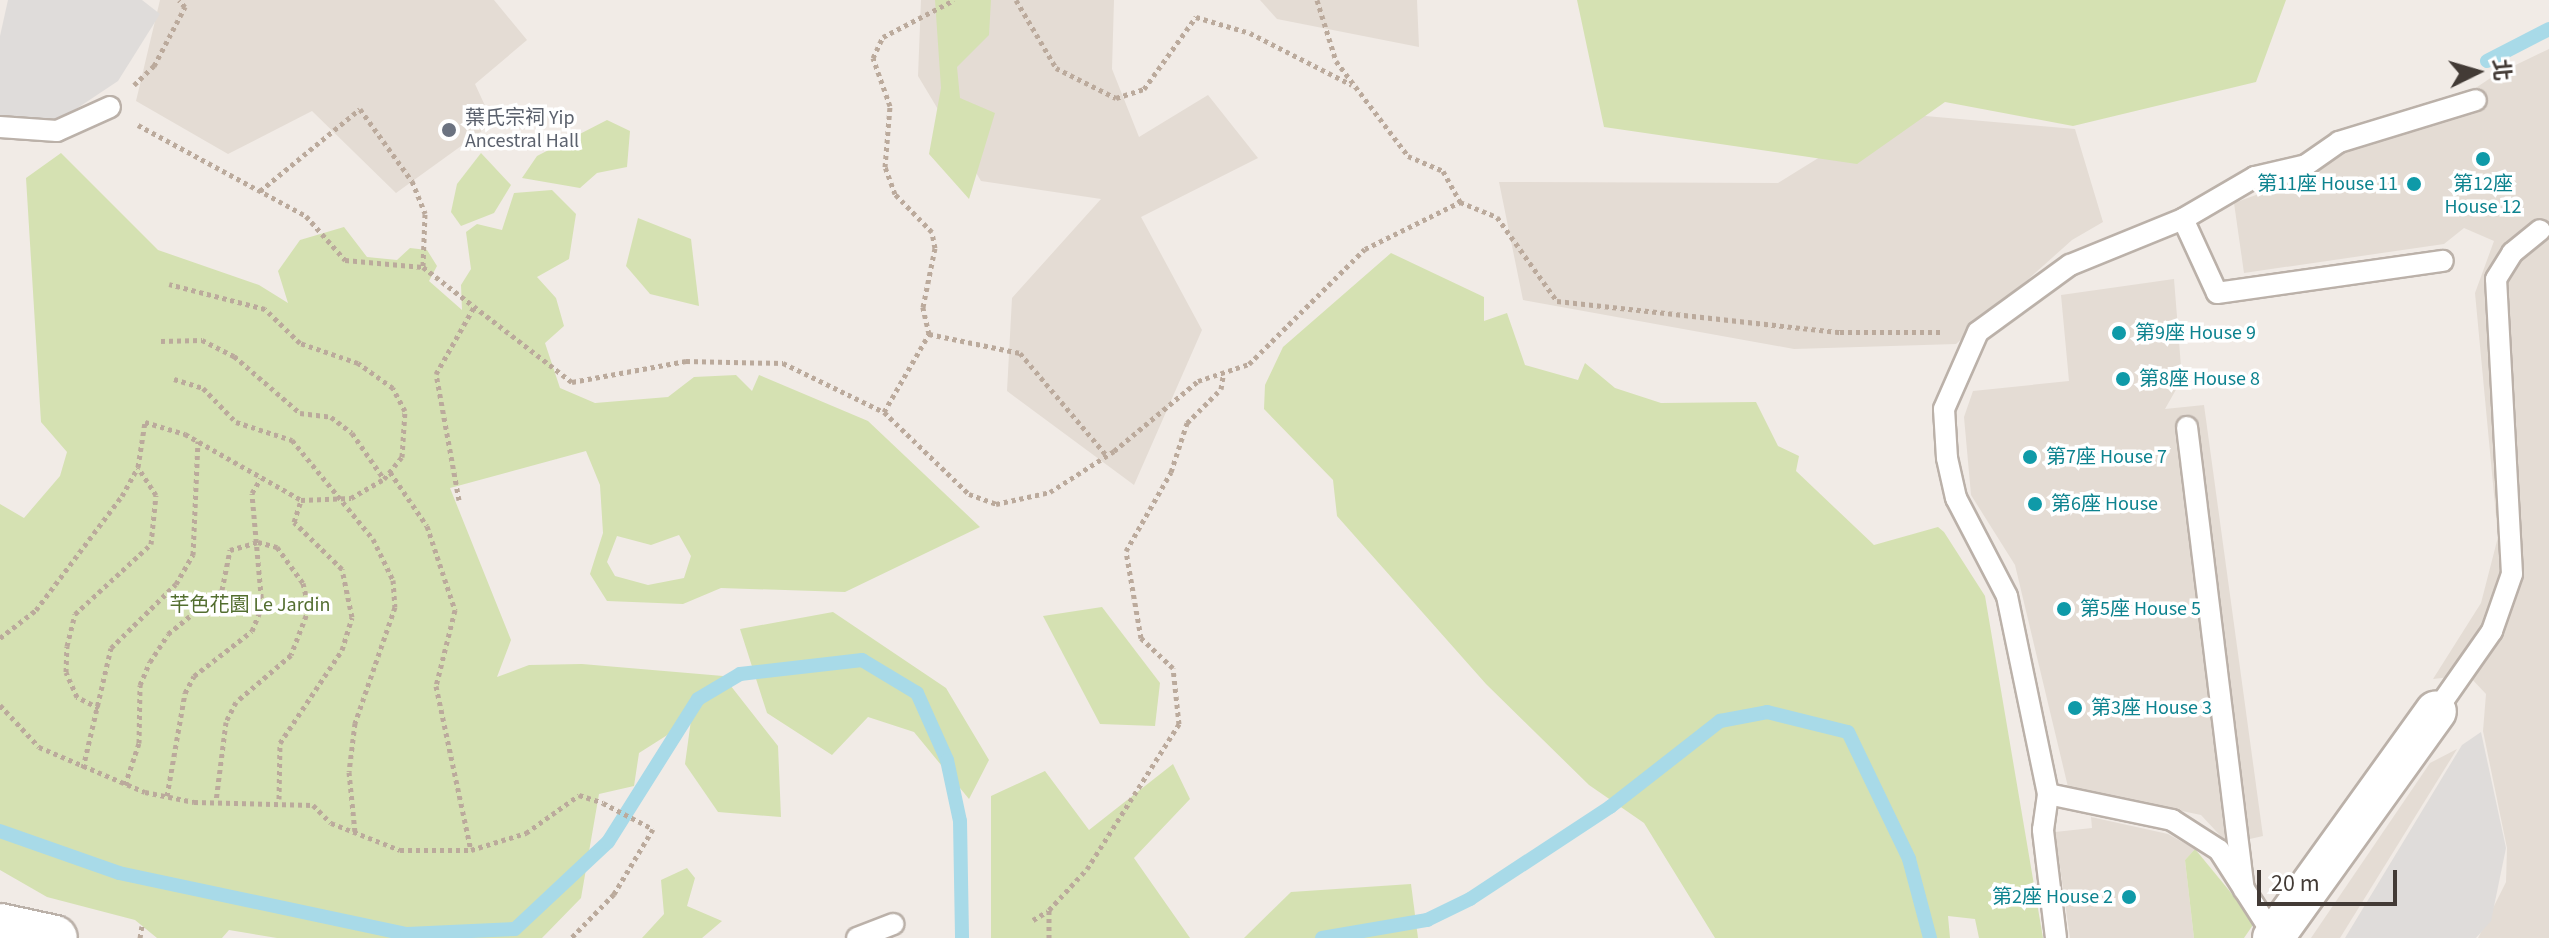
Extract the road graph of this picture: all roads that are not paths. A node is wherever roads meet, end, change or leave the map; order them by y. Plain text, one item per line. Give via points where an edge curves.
1 (2476, 100) dead end
2 (110, 107) road end
3 (0, 127) edge
4 (2183, 219) junction
5 (2540, 230) dead end
6 (2443, 261) dead end
7 (2187, 427) dead end
8 (2436, 711) joint
9 (2048, 794) junction
10 (2244, 889) junction
11 (893, 924) dead end
12 (0, 926) edge
13 (2273, 937) edge
14 (55, 938) edge
15 (857, 938) edge
16 (2056, 938) edge

1 - 4 lane via 2339,142 2306,165 2255,177
2 - 3 lane via 57,131
4 - 6 lane via 2217,293
4 - 9 lane via 2070,265 1978,332 1944,409 1956,498 2001,573
5 - 8 lane via 2512,253 2496,279 2512,574 2492,631
7 - 10 lane
8 - 13 street
9 - 10 lane via 2172,820 2219,850
9 - 16 lane via 2043,830
10 - 13 lane
11 - 15 lane
12 - 14 street

